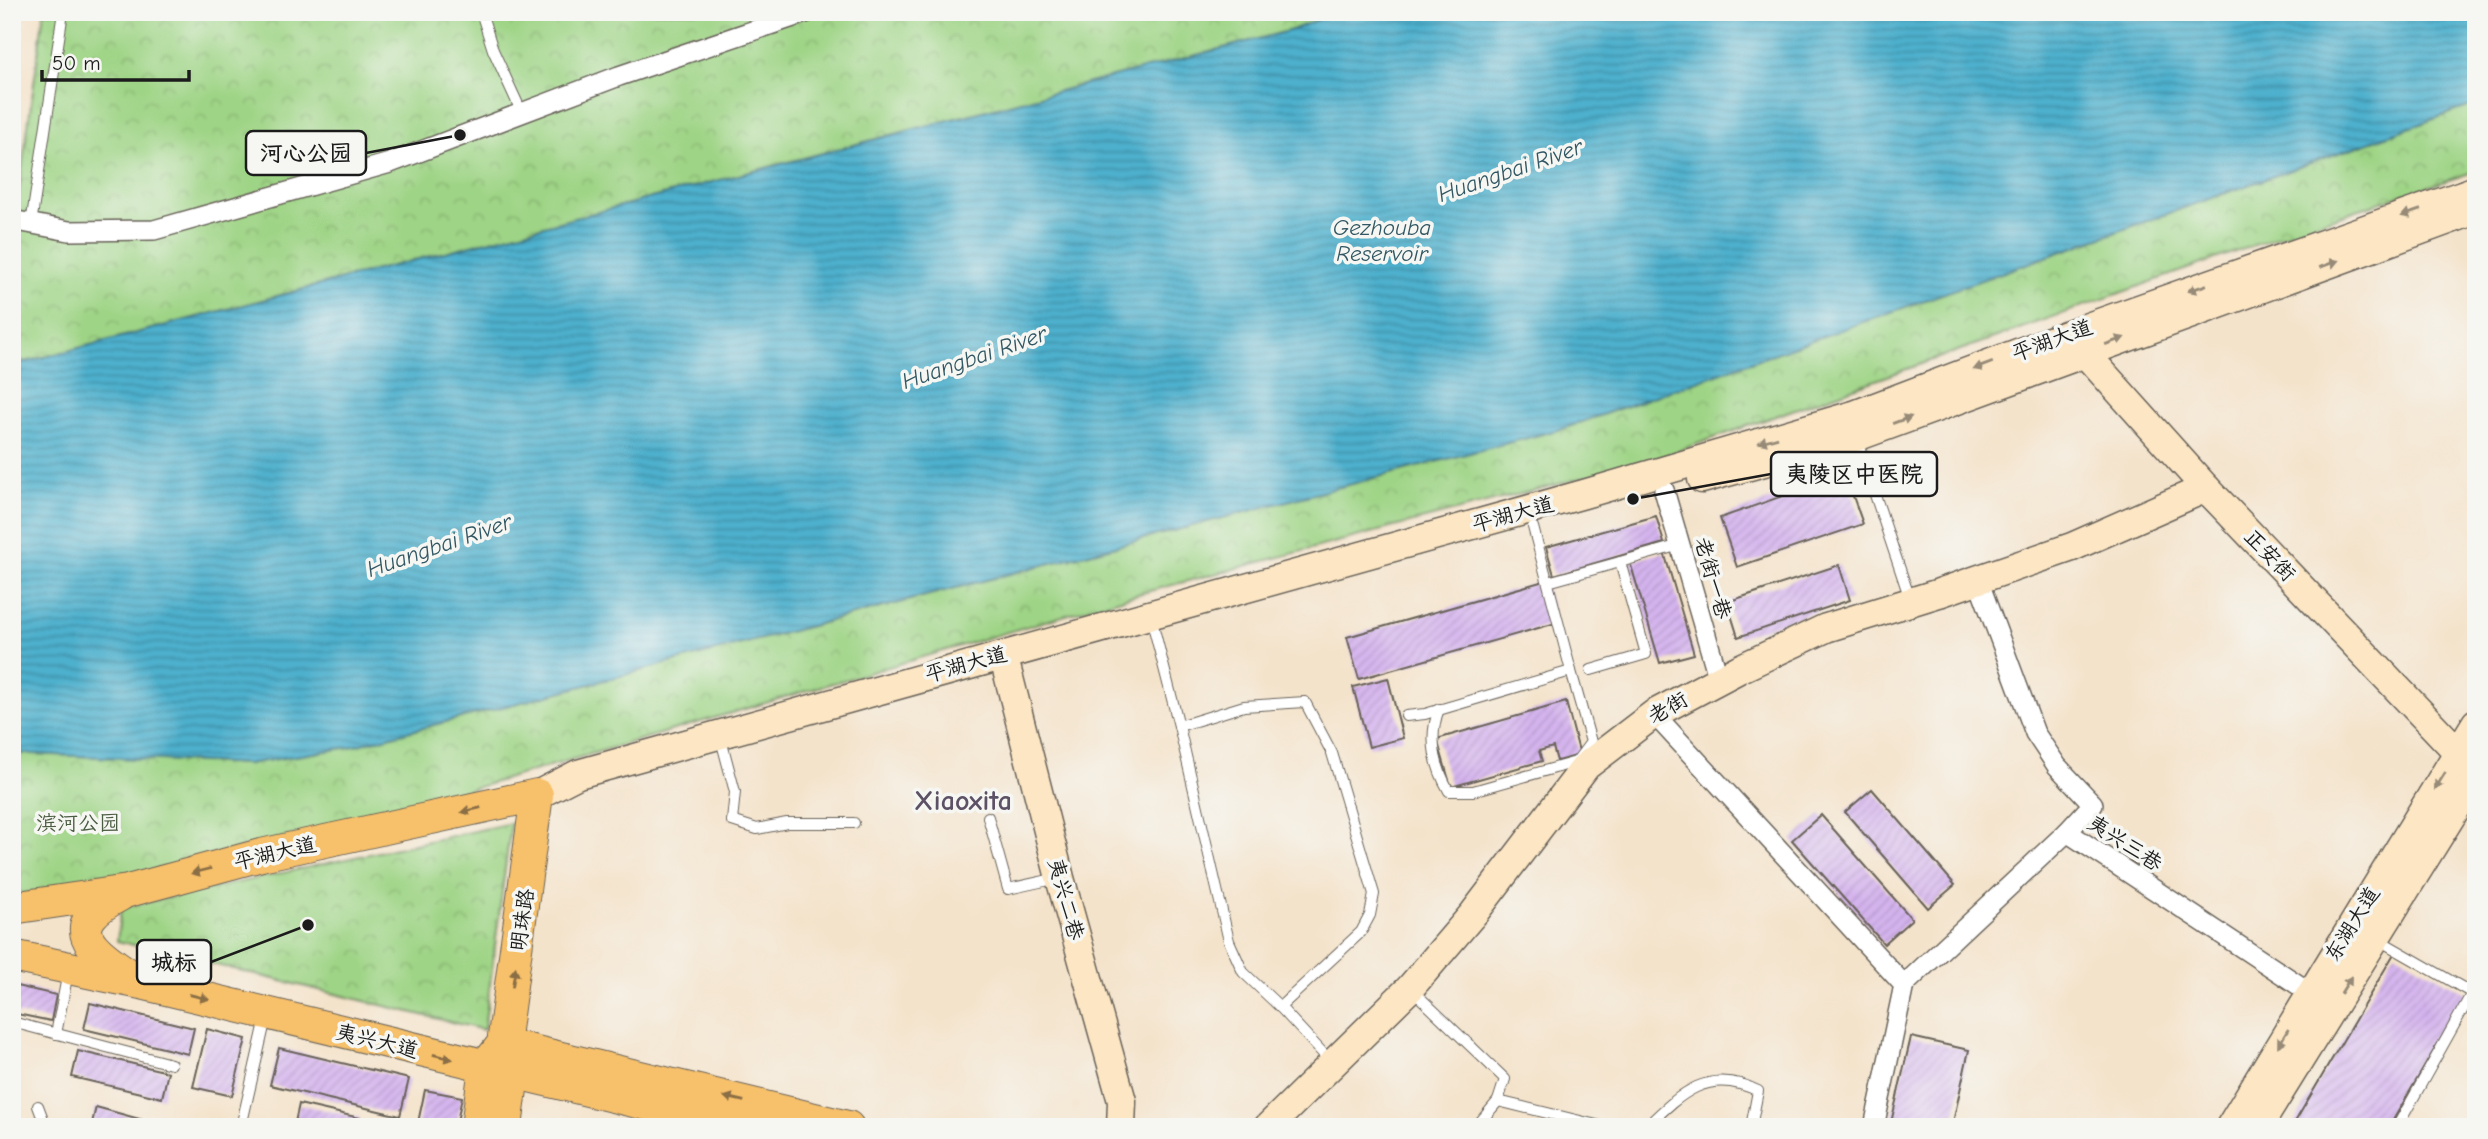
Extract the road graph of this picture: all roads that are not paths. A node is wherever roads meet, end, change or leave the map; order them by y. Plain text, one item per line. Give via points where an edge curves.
1 (64, 12) edge
2 (481, 12) edge
3 (808, 12) edge
4 (522, 113) junction
5 (2476, 190) edge
6 (2476, 210) edge
7 (22, 222) edge
8 (2076, 343) junction
9 (1856, 437) junction
10 (2206, 488) junction
11 (1664, 490) junction
12 (1533, 527) junction
13 (1680, 545) junction
14 (1620, 562) junction
15 (1978, 580) junction
16 (1548, 582) junction
17 (1911, 602) junction
18 (1154, 629) junction
19 (1007, 670) junction
20 (1591, 670) dead end
21 (1571, 671) junction
22 (1719, 680) junction
23 (1439, 709) junction
24 (1654, 714) junction
25 (1406, 716) dead end
26 (2476, 723) edge
27 (1179, 726) junction
28 (723, 747) junction
29 (2470, 767) edge
30 (537, 795) junction
31 (988, 817) dead end
32 (854, 823) dead end
33 (2067, 832) junction
34 (1060, 878) junction
35 (128, 891) junction
36 (12, 908) edge
37 (2375, 938) junction
38 (12, 956) edge
39 (69, 968) junction
40 (141, 983) junction
41 (1904, 985) junction
42 (1410, 988) junction
43 (2309, 992) junction
44 (2474, 994) edge
45 (1280, 1007) junction
46 (267, 1014) junction
47 (12, 1022) edge
48 (56, 1034) junction
49 (501, 1062) junction
50 (1332, 1063) junction
51 (171, 1064) dead end
52 (1499, 1101) junction
53 (38, 1106) dead end
54 (46, 1127) edge
55 (241, 1127) edge
56 (477, 1127) edge
57 (506, 1127) edge
58 (742, 1127) edge
59 (848, 1127) edge
60 (1121, 1127) edge
61 (1268, 1127) edge
62 (1476, 1127) edge
63 (1605, 1127) edge
64 (1646, 1127) edge
65 (1751, 1127) edge
66 (1874, 1127) edge
67 (2230, 1127) edge
68 (2258, 1127) edge
69 (2397, 1127) edge

1 - 7 lane
2 - 4 lane
3 - 4 street
4 - 7 street via 390,163 155,230 69,231
5 -> 8 main road, 平湖大道
8 -> 6 main road, 平湖大道
9 -> 8 main road, 平湖大道
8 - 10 main road, 正安街
8 -> 30 main road, 平湖大道 via 1841,419 1584,494 578,774
9 - 11 main road, 平湖大道
9 - 17 lane
10 - 15 main road, 老街 via 2072,547
10 - 29 main road, 正安街
11 - 12 main road, 平湖大道
11 - 13 street, 老街一巷
12 - 16 lane
12 - 18 main road, 平湖大道
13 - 14 lane
13 - 22 street, 老街一巷
14 - 16 lane
14 - 20 lane via 1646,654
15 - 17 main road, 老街
15 - 33 street via 2035,733 2057,766 2094,804
16 - 21 lane
17 - 22 main road, 老街 via 1826,628
18 - 19 main road, 平湖大道
18 - 27 lane
19 - 28 main road, 平湖大道
19 - 34 main road, 夷兴二巷
21 - 23 lane
21 - 23 lane via 1591,742 1576,762 1473,791 1449,791 1433,743 1432,728
22 - 24 main road, 老街
23 - 25 lane
24 - 41 street
24 - 42 main road, 老街 via 1586,766 1474,914
26 - 29 main road, 东湖大道
27 - 45 lane via 1229,941 1243,972
27 - 45 lane via 1244,706 1305,702 1332,753 1374,894 1370,915 1361,932
28 - 30 main road, 平湖大道
28 - 32 lane via 735,792 732,821 757,829 786,823
29 - 37 main road, 东湖大道
29 -> 43 main road, 东湖大道
30 -> 35 main road, 平湖大道 via 261,855
49 -> 30 main road, 明珠路
31 - 34 lane via 1008,889
33 - 41 street, 夷兴三巷
33 - 43 street, 夷兴三巷
34 - 60 main road, 夷兴二巷 via 1122,1101
35 - 36 main road, 平湖大道
35 - 40 main road via 90,915 85,927 89,942
37 - 44 lane
68 -> 37 main road, 东湖大道
38 - 39 main road, 夷兴大道
39 - 40 main road, 夷兴大道
39 - 48 lane
40 -> 46 main road, 夷兴大道
41 - 66 street
42 - 50 main road, 老街
42 - 52 lane via 1505,1079
43 -> 67 main road, 东湖大道
44 - 69 lane
45 - 50 lane
46 -> 49 main road, 夷兴大道
46 - 55 lane
47 - 48 lane
48 - 51 lane
49 - 56 main road, 明珠路
49 - 57 main road, 明珠路
49 - 58 main road, 夷兴大道
59 -> 49 main road, 夷兴大道
50 - 61 main road, 老街
52 - 62 lane
52 - 63 lane
53 - 54 lane
64 - 65 lane via 1703,1082 1738,1081 1758,1091

